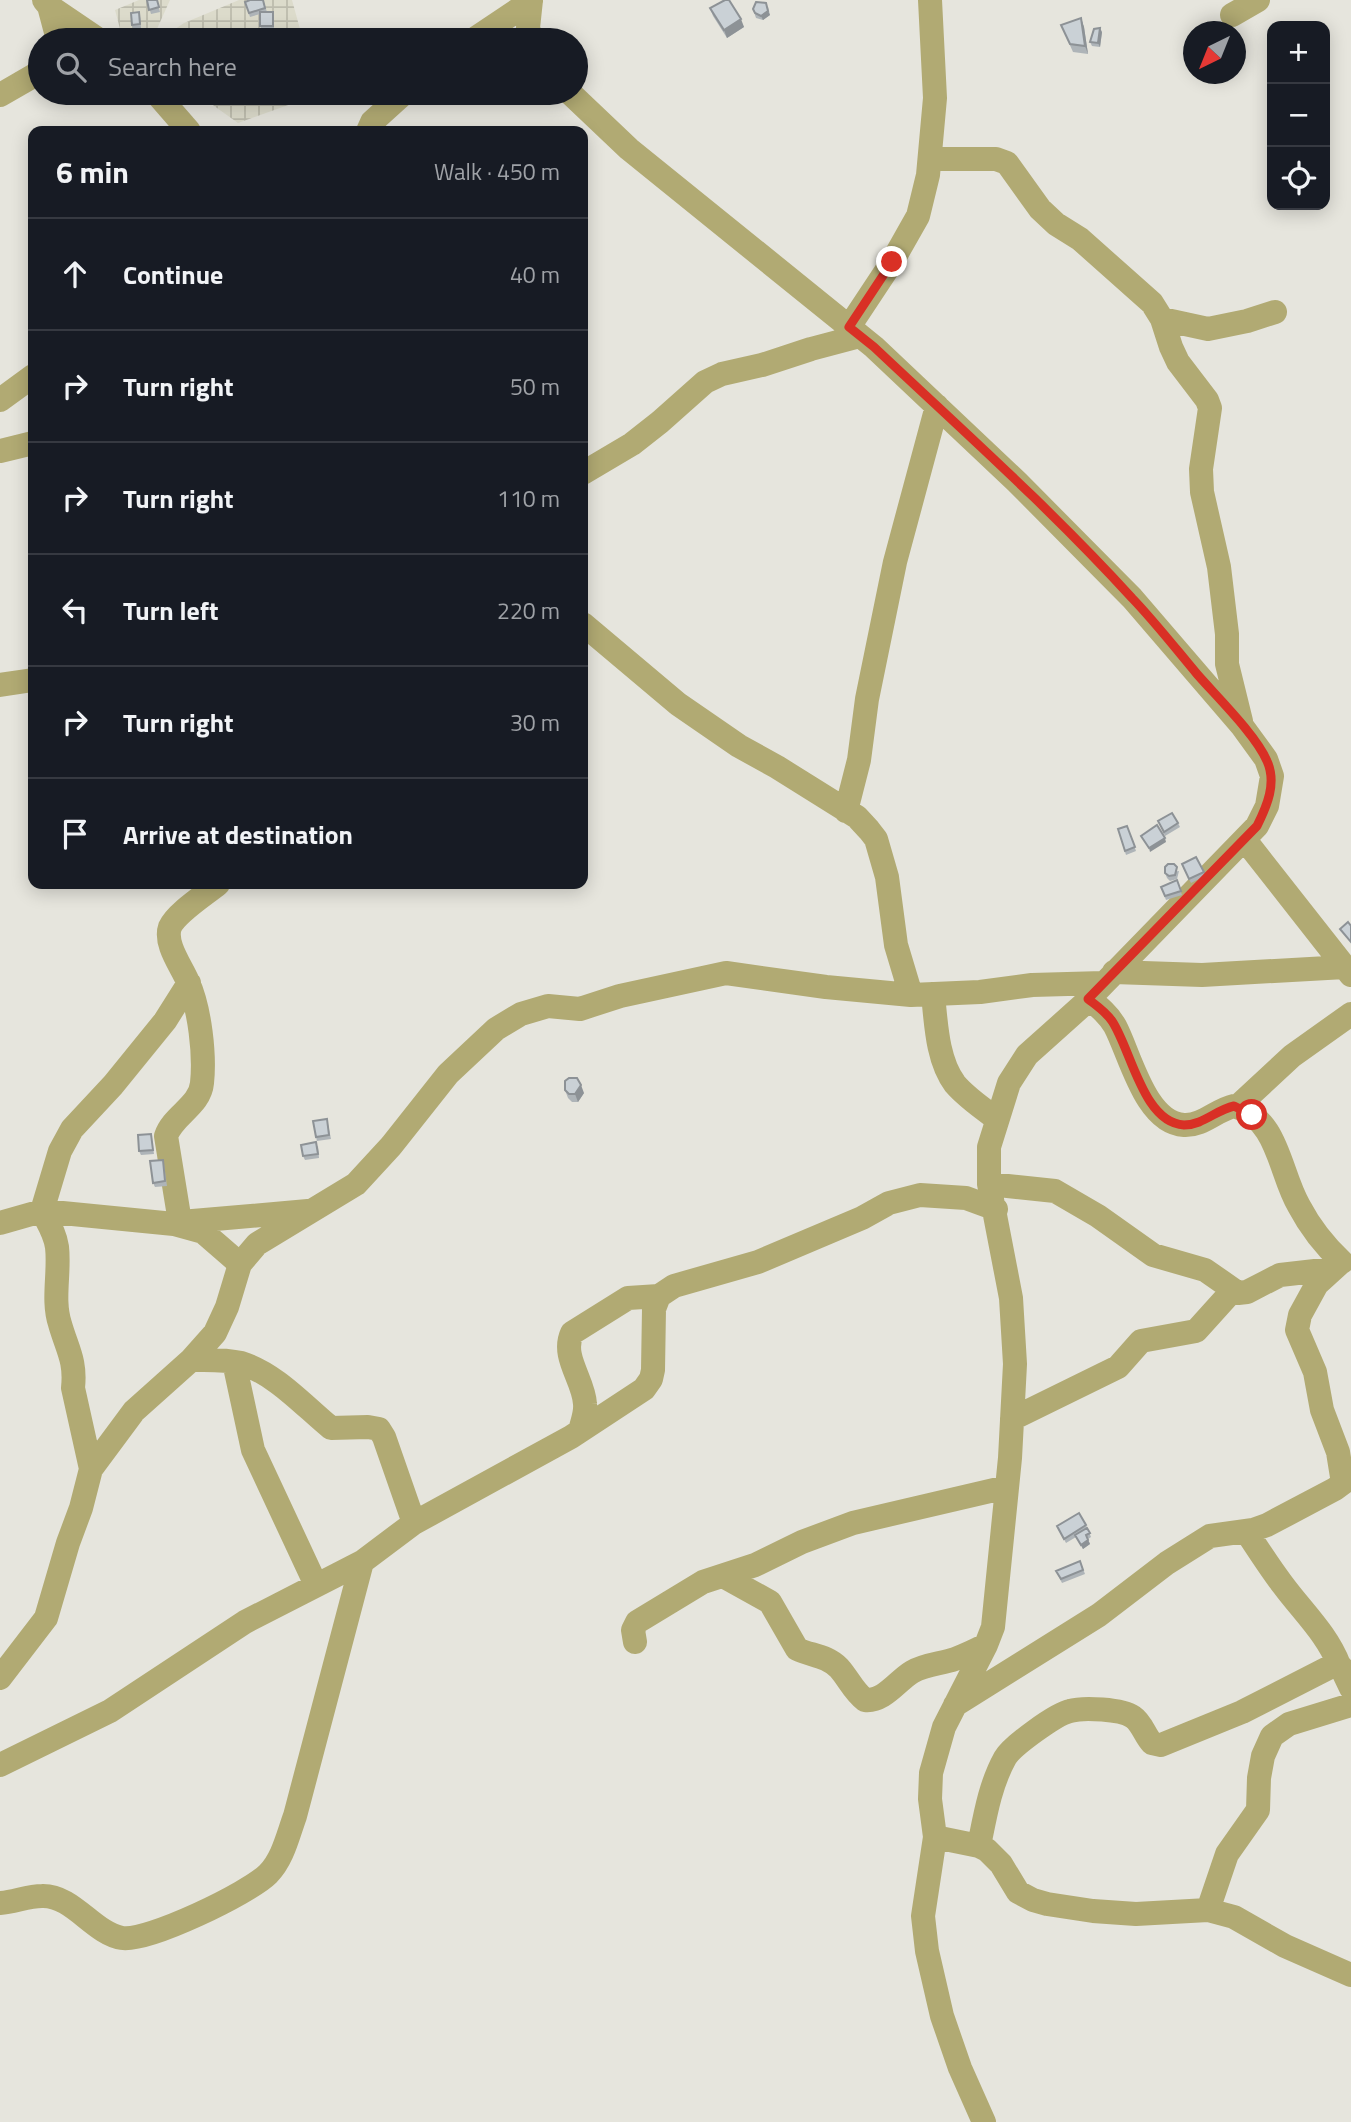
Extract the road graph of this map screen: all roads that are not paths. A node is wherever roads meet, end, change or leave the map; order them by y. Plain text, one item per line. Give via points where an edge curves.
1 (531, 0) edge
2 (930, 0) edge
3 (1258, 0) edge
4 (46, 3) edge
5 (1232, 15) dead end
6 (54, 28) edge
7 (82, 28) edge
8 (490, 28) edge
9 (528, 28) edge
10 (28, 79) edge
11 (0, 95) edge
12 (166, 105) edge
13 (391, 105) edge
14 (583, 105) edge
15 (185, 126) edge
16 (370, 126) edge
17 (930, 159) junction
18 (1275, 312) dead end
19 (1162, 319) junction
20 (855, 332) junction
21 (28, 380) edge
22 (0, 400) edge
23 (937, 406) junction
24 (28, 444) edge
25 (0, 451) edge
26 (588, 470) edge
27 (588, 628) edge
28 (28, 681) edge
29 (0, 685) edge
30 (1242, 726) junction
31 (846, 811) junction
32 (1245, 840) junction
33 (212, 889) edge
34 (1348, 972) edge
35 (189, 983) junction
36 (1102, 985) junction
37 (922, 995) junction
38 (1351, 1014) edge
39 (1237, 1107) junction
40 (997, 1119) junction
41 (989, 1184) junction
42 (996, 1209) junction
43 (317, 1210) junction
44 (41, 1211) junction
45 (0, 1223) edge
46 (177, 1223) junction
47 (1341, 1263) edge
48 (240, 1264) junction
49 (1233, 1290) junction
50 (659, 1296) junction
51 (191, 1360) junction
52 (234, 1362) junction
53 (1012, 1419) junction
54 (580, 1431) junction
55 (91, 1469) junction
56 (1347, 1480) edge
57 (1007, 1487) junction
58 (414, 1523) junction
59 (1246, 1531) junction
60 (362, 1562) junction
61 (723, 1576) junction
62 (316, 1585) junction
63 (635, 1642) dead end
64 (986, 1645) junction
65 (1339, 1665) junction
66 (0, 1678) edge
67 (1351, 1688) edge
68 (955, 1705) junction
69 (1351, 1705) edge
70 (0, 1765) edge
71 (935, 1838) junction
72 (979, 1846) junction
73 (0, 1903) edge
74 (1208, 1910) junction
75 (1351, 1975) edge
76 (984, 2122) edge

1 - 8 street
1 - 9 street
2 - 17 street via 935,97
3 - 5 street
4 - 6 street
4 - 7 street
10 - 11 street
12 - 15 street
13 - 16 street
14 - 20 street via 629,149
17 - 19 street via 1007,163 1040,209 1126,278
17 - 20 street via 918,216
18 - 19 street via 1208,329
19 - 30 street via 1178,362 1210,408 1202,492 1219,567 1227,664
20 - 23 street
20 - 26 street via 705,382 632,444
21 - 22 street
23 - 30 street via 1132,598
23 - 31 street via 895,562
24 - 25 street
27 - 31 street via 678,704
28 - 29 street
30 - 32 street via 1272,775 1267,806
31 - 37 street via 876,839 887,877 896,946
32 - 34 street
32 - 36 street
33 - 35 street via 170,927 170,943
34 - 36 street via 1202,975
35 - 44 street via 165,1021 72,1129
35 - 46 street via 198,1019 202,1088 166,1136
36 - 37 street via 1032,985
36 - 39 street via 1104,1012 1162,1116 1182,1125 1199,1123
36 - 40 street via 1027,1055 1009,1083
37 - 40 street via 954,1082
37 - 43 street via 726,973 580,1009 548,1006 521,1014 496,1029 448,1074 356,1184
38 - 39 street via 1292,1056
39 - 47 street via 1268,1132 1298,1206
40 - 41 street via 989,1147
41 - 42 street
41 - 49 street via 1055,1191 1153,1255 1205,1270
42 - 50 street via 966,1198 920,1195 889,1203 792,1249 674,1286
42 - 53 street via 1014,1329
43 - 46 street
43 - 48 street via 257,1244
44 - 45 street
44 - 46 street
44 - 55 street via 57,1249 59,1323 70,1349 73,1388
46 - 48 street via 203,1233
47 - 49 street via 1280,1275 1247,1292
47 - 56 street via 1317,1284 1297,1330 1315,1372 1322,1410
48 - 51 street via 215,1333
49 - 53 street via 1196,1331 1141,1341 1118,1367
50 - 54 street via 648,1384
50 - 54 street via 628,1298 572,1334 570,1356 585,1402
51 - 52 street
51 - 55 street via 134,1411
52 - 58 street via 272,1379 331,1428 379,1429
52 - 62 street via 253,1450
53 - 57 street
54 - 58 street
55 - 66 street via 46,1618
56 - 59 street via 1267,1525
57 - 61 street via 853,1523
57 - 64 street via 996,1605
58 - 60 street
59 - 65 street via 1333,1649
59 - 68 street via 1209,1536 1098,1615
60 - 62 street
60 - 73 street via 295,1816 281,1854 268,1873 250,1888 179,1923 131,1937 109,1933 55,1898 43,1895
61 - 63 street via 703,1582 637,1622
61 - 64 street via 771,1602 797,1649 818,1654 838,1667 865,1700 883,1695 923,1667 954,1660
62 - 70 street via 245,1622 110,1711
64 - 68 street
65 - 67 street
65 - 72 street via 1161,1745 1152,1743 1130,1716 1093,1709 1069,1711 1045,1723 1006,1756 988,1800
68 - 71 street via 944,1727 929,1787
69 - 74 street via 1289,1724 1272,1736 1259,1778 1258,1810 1227,1854
71 - 72 street
71 - 76 street via 923,1916 927,1951 960,2068
72 - 74 street via 994,1855 1017,1892 1047,1904 1136,1914
74 - 75 street via 1234,1917

